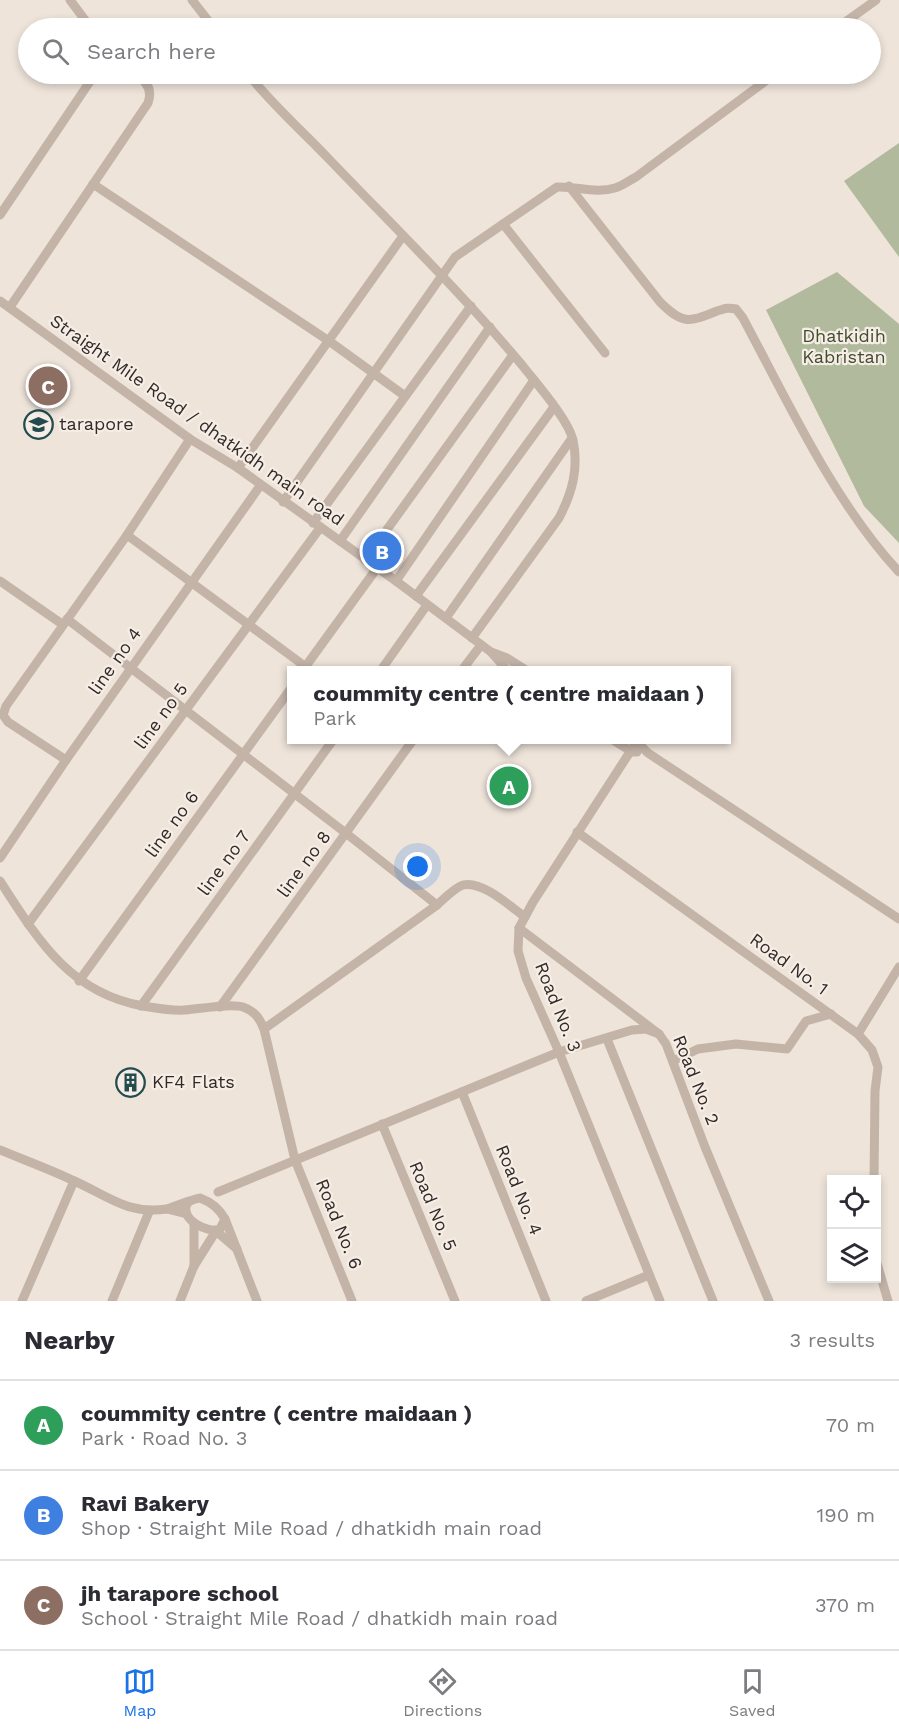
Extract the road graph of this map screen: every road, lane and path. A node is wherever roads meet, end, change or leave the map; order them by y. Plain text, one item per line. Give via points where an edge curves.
1 (70, 0) edge
2 (192, 0) edge
3 (876, 0) edge
4 (84, 18) edge
5 (206, 18) edge
6 (851, 18) edge
7 (88, 84) edge
8 (147, 84) edge
9 (258, 84) edge
10 (762, 84) edge
11 (93, 184) junction
12 (569, 186) junction
13 (0, 215) edge
14 (504, 224) junction
15 (403, 236) junction
16 (442, 276) junction
17 (0, 301) edge
18 (471, 306) junction
19 (10, 307) junction
20 (490, 327) junction
21 (329, 341) junction
22 (605, 353) dead end
23 (513, 355) junction
24 (373, 373) junction
25 (534, 380) junction
26 (405, 396) junction
27 (554, 407) junction
28 (572, 438) junction
29 (190, 439) junction
30 (238, 468) junction
31 (260, 486) junction
32 (283, 502) junction
33 (317, 525) junction
34 (126, 535) junction
35 (340, 541) junction
36 (365, 560) junction
37 (377, 568) junction
38 (899, 572) edge
39 (0, 581) edge
40 (396, 581) junction
41 (192, 583) junction
42 (416, 596) junction
43 (427, 605) junction
44 (446, 618) junction
45 (64, 622) junction
46 (249, 624) junction
47 (472, 638) junction
48 (480, 645) junction
49 (491, 652) junction
50 (300, 666) edge
51 (306, 666) edge
52 (384, 666) edge
53 (465, 666) edge
54 (503, 666) edge
55 (520, 666) edge
56 (131, 668) junction
57 (287, 693) edge
58 (186, 710) junction
59 (330, 744) edge
60 (410, 744) edge
61 (619, 744) edge
62 (635, 744) edge
63 (640, 744) edge
64 (632, 752) junction
65 (648, 753) junction
66 (243, 754) junction
67 (66, 760) junction
68 (294, 795) junction
69 (577, 832) junction
70 (347, 834) junction
71 (0, 858) edge
72 (0, 881) edge
73 (437, 905) junction
74 (525, 917) junction
75 (899, 919) edge
76 (28, 924) junction
77 (519, 928) junction
78 (899, 967) edge
79 (80, 981) junction
80 (141, 1006) junction
81 (220, 1007) junction
82 (831, 1014) junction
83 (264, 1029) junction
84 (659, 1034) junction
85 (858, 1034) junction
86 (607, 1039) junction
87 (559, 1052) junction
88 (673, 1061) junction
89 (462, 1092) junction
90 (382, 1124) junction
91 (0, 1150) edge
92 (295, 1160) junction
93 (874, 1175) edge
94 (74, 1181) junction
95 (218, 1192) junction
96 (200, 1198) junction
97 (189, 1201) junction
98 (218, 1208) junction
99 (167, 1209) junction
100 (149, 1212) junction
101 (187, 1214) junction
102 (225, 1219) junction
103 (194, 1223) junction
104 (237, 1249) junction
105 (194, 1266) junction
106 (649, 1275) junction
107 (881, 1277) edge
108 (22, 1301) edge
109 (112, 1301) edge
110 (180, 1301) edge
111 (257, 1301) edge
112 (352, 1301) edge
113 (455, 1301) edge
114 (546, 1301) edge
115 (586, 1301) edge
116 (660, 1301) edge
117 (713, 1301) edge
118 (769, 1301) edge
119 (888, 1301) edge

1 - 4 street
2 - 5 street
3 - 6 street
7 - 13 street
8 - 11 street via 151,94 148,103
9 - 15 street
10 - 12 street via 636,177 614,188 591,190
11 - 19 street
11 - 21 street
12 - 14 street via 557,187
12 - 38 street via 671,313 681,320 727,307 736,309 849,507
14 - 16 street via 455,257
14 - 22 street
15 - 16 street
15 - 21 street
16 - 18 street
16 - 24 street
17 - 19 street, Straight Mile Road / dhatkidh main road
18 - 20 street
18 - 26 street, line no 5
19 - 29 street, Straight Mile Road / dhatkidh main road
20 - 23 street
20 - 35 street
21 - 24 street
21 - 30 street
23 - 25 street
23 - 36 street
24 - 26 street
24 - 32 street
25 - 27 street
25 - 40 street
26 - 33 street, line no 5
27 - 28 street
27 - 42 street
28 - 44 street
28 - 47 street via 575,476 570,498
29 - 30 street, Straight Mile Road / dhatkidh main road
29 - 34 street
30 - 31 street, Straight Mile Road / dhatkidh main road
31 - 32 street, Straight Mile Road / dhatkidh main road
31 - 41 street, line no 4
32 - 33 street, Straight Mile Road / dhatkidh main road
33 - 35 street, Straight Mile Road / dhatkidh main road
33 - 46 street, line no 5
34 - 41 street
34 - 45 street
35 - 36 street, Straight Mile Road / dhatkidh main road
36 - 37 street, Straight Mile Road / dhatkidh main road
37 - 40 street, Straight Mile Road / dhatkidh main road
37 - 51 street
39 - 45 street
40 - 42 street, Straight Mile Road / dhatkidh main road
41 - 46 street
41 - 56 street, line no 4
42 - 43 street, Straight Mile Road / dhatkidh main road
43 - 44 street, Straight Mile Road / dhatkidh main road
43 - 52 street
44 - 47 street, Straight Mile Road / dhatkidh main road
45 - 56 street
45 - 67 street via 3,715
46 - 50 street
46 - 58 street, line no 5
47 - 48 street, Straight Mile Road / dhatkidh main road
48 - 49 street, Straight Mile Road / dhatkidh main road
48 - 53 street
49 - 54 street, Straight Mile Road / dhatkidh main road
49 - 55 street, Straight Mile Road / dhatkidh main road
56 - 58 street
56 - 67 street, line no 4
57 - 66 street, line no 6
58 - 66 street
58 - 76 street, line no 5
59 - 68 street, line no 7
60 - 70 street, line no 8
61 - 64 street
62 - 64 street
63 - 65 street
64 - 65 street
64 - 69 street
65 - 75 street
66 - 68 street
66 - 79 street, line no 6
67 - 71 street, line no 4
68 - 70 street
68 - 80 street, line no 7
69 - 74 street
69 - 82 street, Road No. 1
70 - 73 street
70 - 81 street, line no 8
72 - 76 street
73 - 74 street via 464,885 475,885
73 - 83 street
74 - 77 street
76 - 79 street via 50,953
77 - 84 street, Road No. 2
77 - 87 street, Road No. 3 via 518,951 526,978
78 - 85 street
79 - 80 street via 103,994
80 - 81 street via 181,1010
81 - 83 street via 243,1006 258,1015
82 - 85 street, Road No. 1
82 - 88 street via 807,1021 787,1049 736,1044 698,1049
83 - 92 street, Road No. 6
84 - 86 street via 639,1029
84 - 88 street, Road No. 2
85 - 93 street, Road No. 1 via 872,1050 878,1067
86 - 87 street
86 - 117 street
87 - 89 street
87 - 106 street, Road No. 3
88 - 118 street, Road No. 2
89 - 90 street
89 - 114 street, Road No. 4
90 - 92 street
90 - 113 street, Road No. 5
91 - 94 street
92 - 95 street
92 - 112 street, Road No. 6
94 - 100 street via 128,1208
94 - 108 street
95 - 96 street
95 - 98 street
96 - 97 street
96 - 98 street
97 - 99 street
97 - 101 street
98 - 102 street
99 - 100 street
99 - 101 street
100 - 109 street
101 - 103 street
102 - 103 street via 220,1229 214,1231
102 - 104 street
103 - 105 street
104 - 105 street via 216,1231
104 - 111 street
105 - 110 street
106 - 115 street
106 - 116 street, Road No. 3
107 - 119 street

